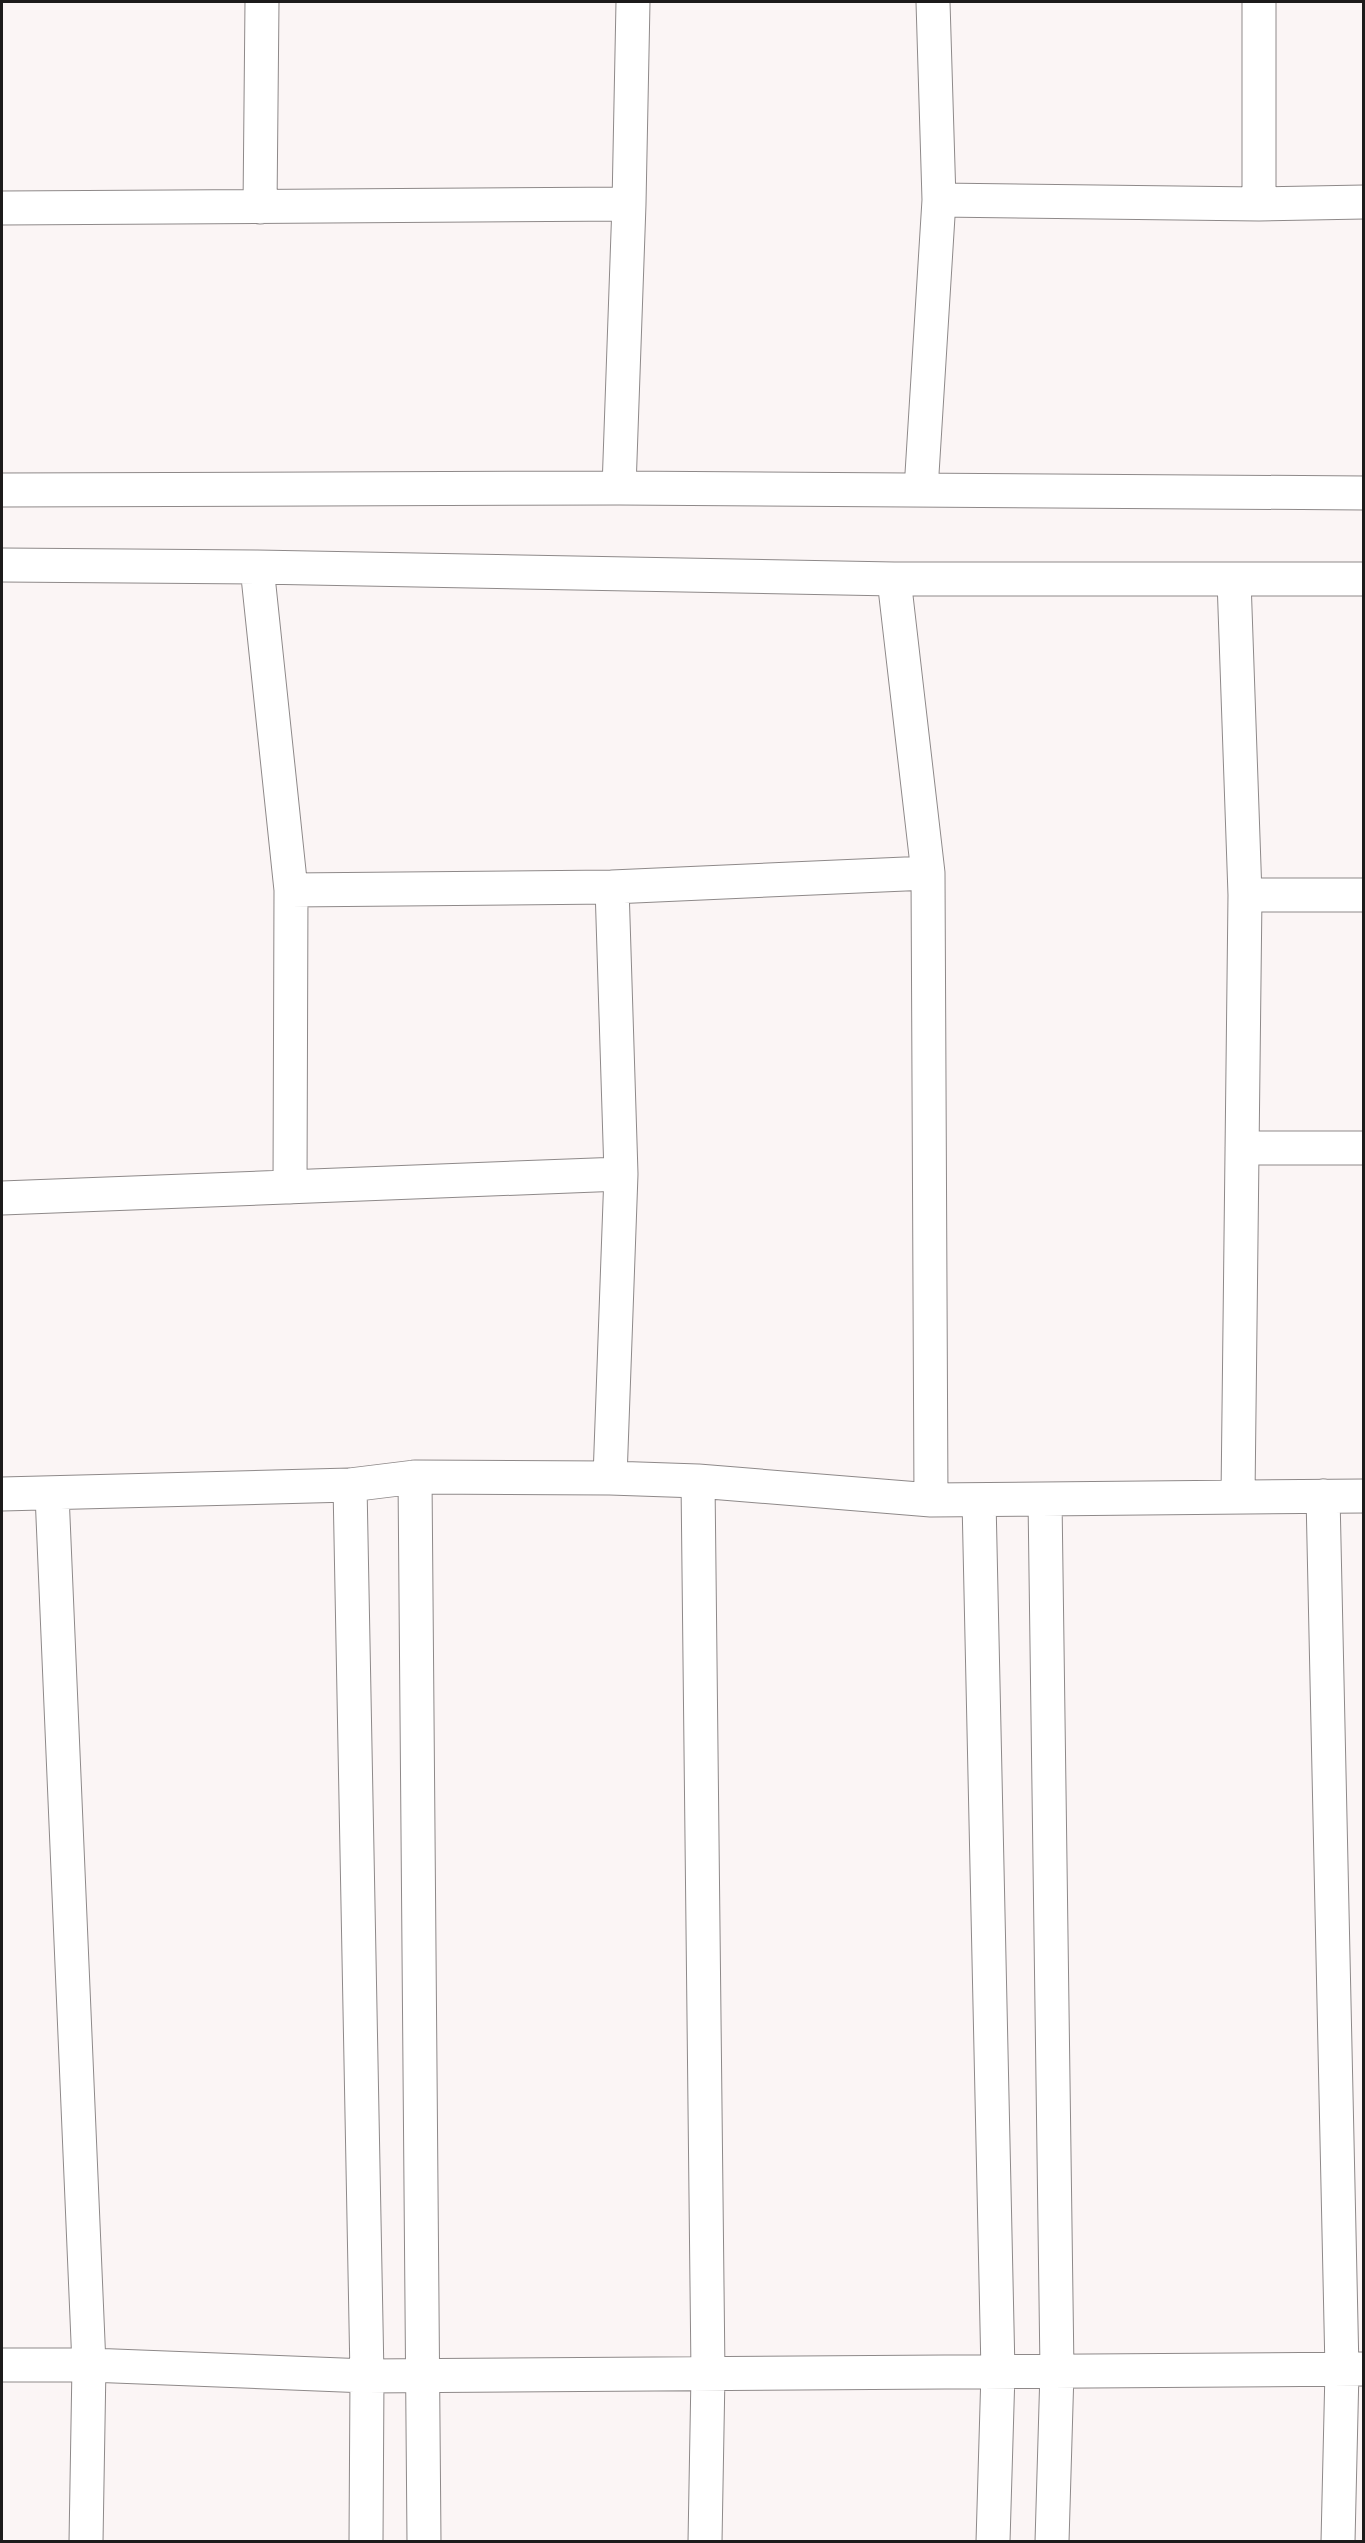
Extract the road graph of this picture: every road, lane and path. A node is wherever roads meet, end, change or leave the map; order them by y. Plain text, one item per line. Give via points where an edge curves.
1 (262, 2) edge
2 (633, 2) edge
3 (933, 2) edge
4 (1259, 2) edge
5 (939, 201) junction
6 (1364, 202) edge
7 (629, 204) junction
8 (1259, 204) junction
9 (260, 207) junction
10 (2, 208) edge
11 (619, 488) junction
12 (2, 490) edge
13 (921, 490) junction
14 (1364, 493) edge
15 (2, 566) edge
16 (258, 567) junction
17 (894, 579) junction
18 (1364, 579) edge
19 (1234, 580) junction
20 (928, 873) junction
21 (612, 887) junction
22 (291, 890) junction
23 (1245, 895) junction
24 (1364, 896) edge
25 (1242, 1148) junction
26 (1364, 1148) edge
27 (621, 1174) junction
28 (290, 1187) junction
29 (2, 1198) edge
30 (415, 1477) junction
31 (610, 1478) junction
32 (698, 1481) junction
33 (351, 1485) junction
34 (2, 1494) edge
35 (52, 1494) junction
36 (1323, 1496) junction
37 (1364, 1496) edge
38 (1238, 1497) junction
39 (931, 1500) junction
40 (979, 1500) junction
41 (1045, 1500) junction
42 (2, 2365) edge
43 (89, 2365) junction
44 (1353, 2369) edge
45 (1057, 2371) junction
46 (998, 2372) junction
47 (708, 2374) junction
48 (367, 2376) junction
49 (424, 2376) junction
50 (86, 2541) edge
51 (366, 2541) edge
52 (424, 2541) edge
53 (705, 2541) edge
54 (993, 2541) edge
55 (1052, 2541) edge
56 (1338, 2541) edge

1 - 9 street
2 - 7 street
3 - 5 street
4 - 8 street
5 - 8 street
5 - 13 street
6 - 8 street
7 - 9 street
7 - 11 street
9 - 10 street
11 - 12 street
11 - 13 street
13 - 14 street
15 - 16 street
16 - 17 street
16 - 22 street
17 - 19 street
17 - 20 street
18 - 19 street
19 - 23 street
20 - 21 street
20 - 39 street
21 - 22 street
21 - 27 street
22 - 28 street
23 - 24 street
23 - 25 street
25 - 26 street
25 - 38 street
27 - 28 street
27 - 31 street
28 - 29 street
30 - 31 street
30 - 33 street
30 - 49 street
31 - 32 street
32 - 39 street
32 - 47 street
33 - 35 street
33 - 48 street
34 - 35 street
35 - 43 street
36 - 37 street
36 - 38 street
36 - 44 street
38 - 41 street
39 - 40 street
40 - 41 street
40 - 46 street
41 - 45 street
42 - 43 street
43 - 48 street
43 - 50 street
44 - 45 street
44 - 56 street
45 - 46 street
45 - 55 street
46 - 47 street
46 - 54 street
47 - 49 street
47 - 53 street
48 - 49 street
48 - 51 street
49 - 52 street

